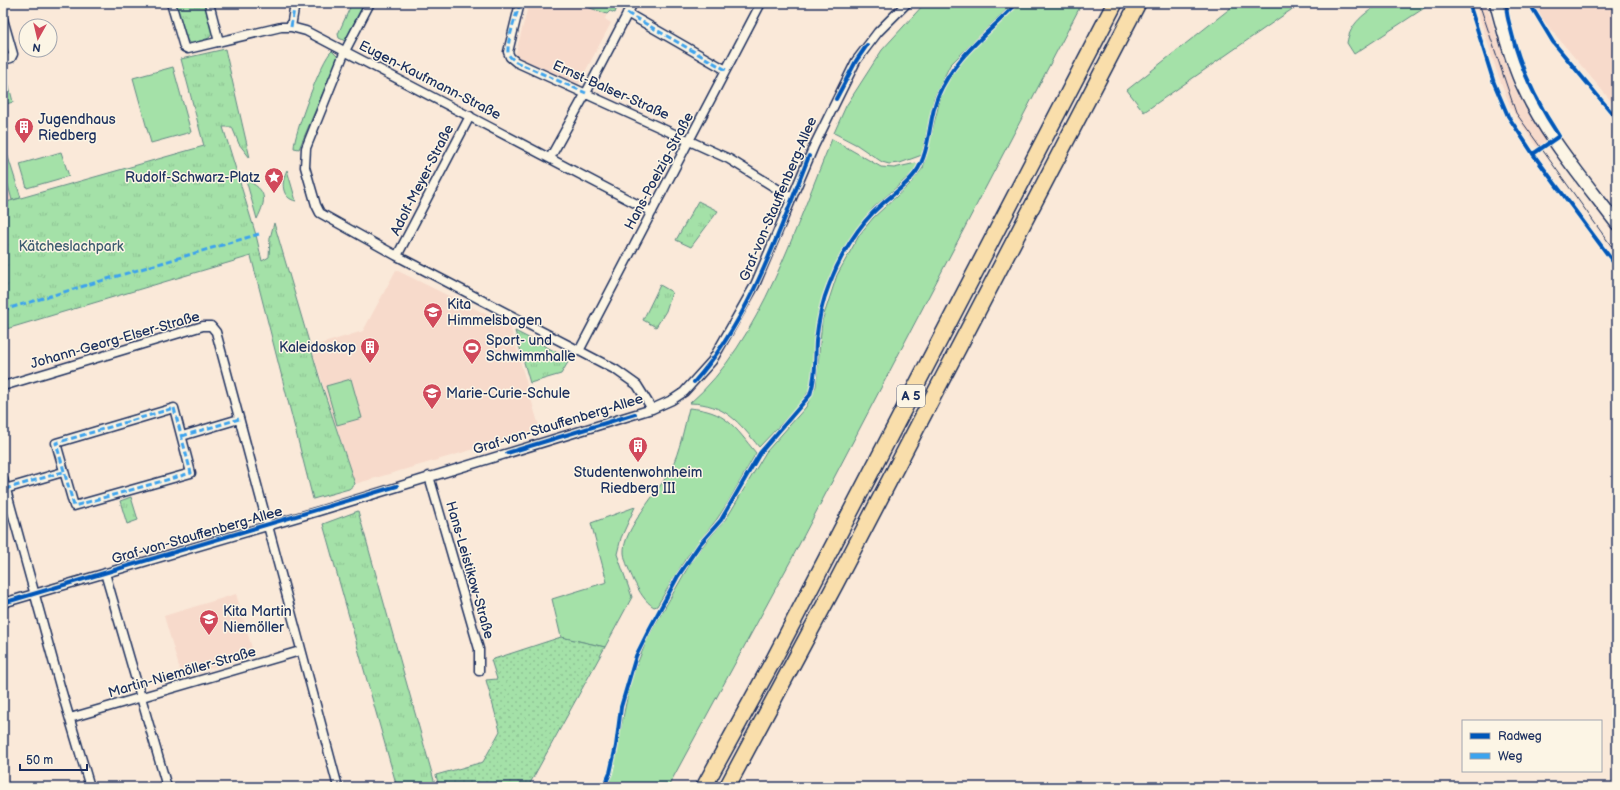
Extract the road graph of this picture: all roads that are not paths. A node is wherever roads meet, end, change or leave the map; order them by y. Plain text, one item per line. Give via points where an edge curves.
1 (171, 3) edge
2 (209, 3) edge
3 (294, 3) edge
4 (370, 3) edge
5 (520, 3) edge
6 (632, 3) edge
7 (761, 3) edge
8 (907, 3) edge
9 (1115, 3) edge
10 (1138, 3) edge
11 (1496, 3) edge
12 (627, 13) junction
13 (3, 19) edge
14 (291, 27) junction
15 (219, 42) junction
16 (345, 51) junction
17 (3, 60) edge
18 (726, 70) junction
19 (586, 93) junction
20 (470, 116) junction
21 (690, 139) junction
22 (550, 158) junction
23 (792, 198) junction
24 (652, 212) junction
25 (1617, 224) edge
26 (397, 256) junction
27 (579, 351) junction
28 (3, 386) edge
29 (652, 409) junction
30 (238, 419) junction
31 (182, 436) junction
32 (63, 472) junction
33 (429, 476) junction
34 (3, 480) edge
35 (5, 488) junction
36 (267, 525) junction
37 (105, 573) junction
38 (34, 594) junction
39 (3, 603) edge
40 (300, 651) junction
41 (479, 671) dead end
42 (142, 697) junction
43 (70, 718) junction
44 (90, 787) edge
45 (167, 787) edge
46 (338, 787) edge
47 (704, 787) edge
48 (727, 787) edge

1 - 15 street, Eugen-Kaufmann-Straße via 184,47
2 - 15 street
3 - 14 street
4 - 16 street
5 - 19 street, Ernst-Balser-Straße via 510,41 510,57
6 - 12 street
7 - 18 street, Hans-Poelzig-Straße
8 - 23 street, Graf-von-Stauffenberg-Allee via 878,32 856,61 814,146
9 - 47 highway, A 5 via 774,659
10 - 48 highway, A 5
11 - 25 main road via 1511,57 1534,108
12 - 18 street
12 - 19 street
13 - 17 street via 12,54 11,58
14 - 15 street, Eugen-Kaufmann-Straße via 281,27
14 - 16 street, Eugen-Kaufmann-Straße via 306,31
16 - 20 street, Eugen-Kaufmann-Straße
16 - 26 street via 306,148 305,167 320,213
18 - 21 street, Hans-Poelzig-Straße
19 - 21 street, Ernst-Balser-Straße
19 - 22 street
20 - 22 street, Eugen-Kaufmann-Straße
20 - 26 street, Adolf-Meyer-Straße
21 - 23 street, Ernst-Balser-Straße via 729,159
21 - 24 street, Hans-Poelzig-Straße
22 - 24 street, Eugen-Kaufmann-Straße
23 - 29 street, Graf-von-Stauffenberg-Allee via 755,285 712,361 684,392
24 - 27 street, Hans-Poelzig-Straße
26 - 27 street
27 - 29 street via 616,370 637,385
28 - 30 street, Johann-Georg-Elser-Straße via 210,326 216,332
29 - 33 street, Graf-von-Stauffenberg-Allee
30 - 31 street
30 - 36 street
31 - 32 street via 174,408 56,443
31 - 32 street via 191,474 74,506
32 - 35 street
33 - 36 street, Graf-von-Stauffenberg-Allee
33 - 41 street, Hans-Leistikow-Straße via 479,649
34 - 35 street
35 - 38 street
36 - 37 street, Graf-von-Stauffenberg-Allee
36 - 40 street
37 - 38 street, Graf-von-Stauffenberg-Allee
37 - 42 street
38 - 39 street, Graf-von-Stauffenberg-Allee
38 - 43 street
40 - 42 street, Martin-Niemöller-Straße
40 - 46 street
42 - 43 street, Martin-Niemöller-Straße
42 - 45 street
43 - 44 street

